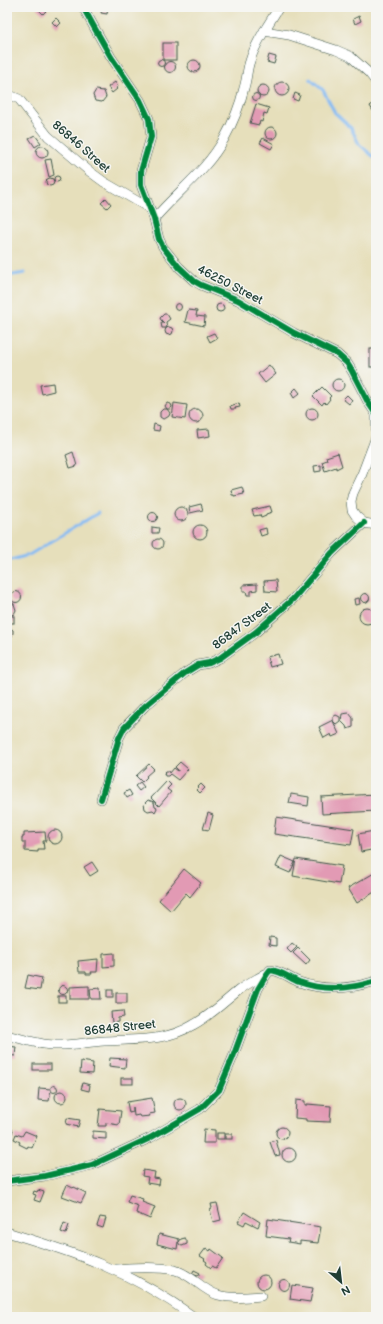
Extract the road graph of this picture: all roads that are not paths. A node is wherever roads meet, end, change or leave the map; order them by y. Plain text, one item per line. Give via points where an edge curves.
1 (83, 7) edge
2 (279, 7) edge
3 (264, 31) junction
4 (376, 82) edge
5 (7, 94) edge
6 (149, 208) junction
7 (154, 219) junction
8 (376, 414) edge
9 (364, 523) junction
10 (376, 525) edge
11 (101, 799) dead end
12 (267, 974) junction
13 (376, 981) edge
14 (7, 1035) edge
15 (8, 1180) edge
16 (7, 1232) edge
17 (111, 1269) junction
18 (261, 1296) dead end
19 (194, 1317) edge

1 - 6 street, 46250 Street via 111,57 140,100 148,119 151,137 143,165 141,185
2 - 3 street
3 - 4 street via 289,35 350,56
3 - 7 street via 250,60 245,87 225,138 206,166
5 - 6 street, 86846 Street via 19,99 48,136 89,171
6 - 7 street, 46250 Street
7 - 8 street, 46250 Street via 163,247 187,275 201,286 238,300 294,333 337,354 347,363
8 - 9 street via 376,437 351,501 352,510
9 - 10 street
9 - 11 street, 86847 Street via 332,553 293,599 256,632 220,658 185,673 133,718 119,738
12 - 13 street via 270,970 277,971 298,981 327,988 344,988
12 - 14 street, 86848 Street via 239,990 193,1026 146,1040 104,1041 67,1046
12 - 15 street via 258,989 220,1090 200,1110 150,1138 92,1165 45,1176
16 - 17 street
17 - 18 street via 139,1267 175,1270 217,1294 237,1298
17 - 19 street via 165,1297

